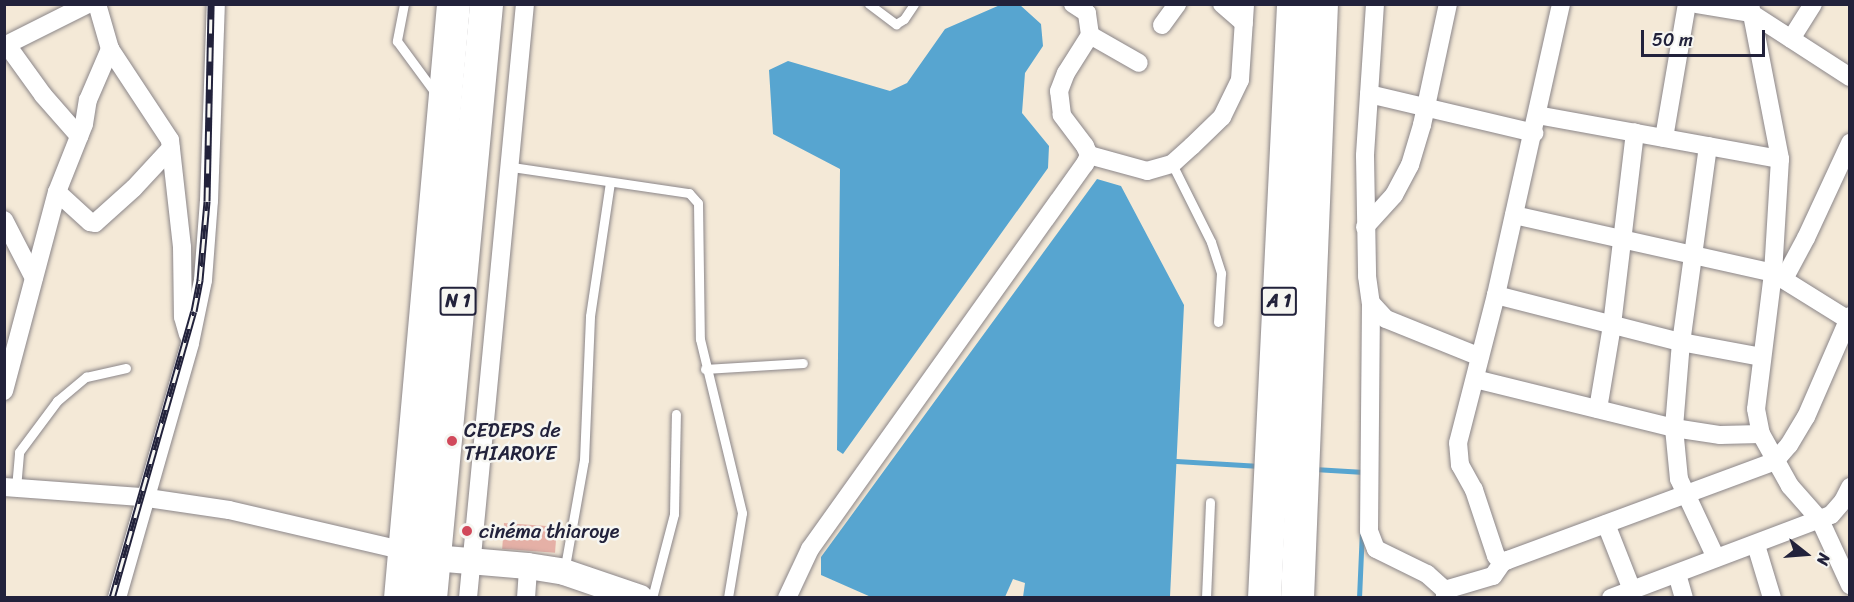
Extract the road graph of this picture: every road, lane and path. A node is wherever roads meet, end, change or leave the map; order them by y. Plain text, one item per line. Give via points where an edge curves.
1 (88, 4) edge
2 (97, 4) edge
3 (216, 4) edge
4 (404, 4) edge
5 (453, 4) edge
6 (486, 4) edge
7 (525, 4) edge
8 (869, 4) edge
9 (914, 4) edge
10 (1177, 4) edge
11 (1222, 4) edge
12 (1245, 4) edge
13 (1293, 4) edge
14 (1321, 4) edge
15 (1375, 4) edge
16 (1448, 4) edge
17 (1561, 4) edge
18 (1687, 4) edge
19 (1697, 4) edge
20 (1813, 4) edge
21 (1084, 7) edge
22 (1751, 9) edge
23 (1244, 23) junction
24 (1162, 25) dead end
25 (1090, 35) junction
26 (1791, 39) junction
27 (6, 46) edge
28 (110, 49) junction
29 (1139, 63) dead end
30 (1849, 76) edge
31 (1370, 94) junction
32 (444, 106) junction
33 (1425, 107) junction
34 (1535, 124) junction
35 (1635, 132) junction
36 (79, 136) junction
37 (1664, 138) junction
38 (1850, 143) edge
39 (1708, 146) junction
40 (171, 148) junction
41 (1089, 155) junction
42 (1780, 159) junction
43 (1172, 164) junction
44 (512, 167) junction
45 (610, 182) junction
46 (57, 192) junction
47 (1514, 215) junction
48 (4, 220) edge
49 (1365, 227) junction
50 (1620, 238) junction
51 (1692, 255) junction
52 (1778, 276) junction
53 (34, 278) junction
54 (1496, 295) junction
55 (1371, 303) junction
56 (1849, 319) edge
57 (1218, 322) dead end
58 (1612, 325) junction
59 (1681, 342) junction
60 (190, 343) junction
61 (1480, 357) junction
62 (1762, 357) junction
63 (803, 363) dead end
64 (8, 365) edge
65 (126, 368) dead end
66 (705, 369) junction
67 (1475, 379) junction
68 (4, 391) edge
69 (1598, 410) junction
70 (676, 414) dead end
71 (1674, 428) junction
72 (1761, 434) junction
73 (1775, 461) junction
74 (1850, 487) edge
75 (10, 488) edge
76 (1686, 495) junction
77 (146, 498) junction
78 (1210, 502) dead end
79 (1820, 520) junction
80 (1606, 524) junction
81 (1756, 545) junction
82 (419, 555) junction
83 (1716, 558) junction
84 (471, 560) junction
85 (1502, 563) junction
86 (528, 566) junction
87 (564, 572) junction
88 (1677, 574) junction
89 (1849, 581) edge
90 (1632, 590) junction
91 (1445, 594) edge
92 (117, 597) edge
93 (400, 597) edge
94 (430, 597) edge
95 (468, 597) edge
96 (526, 597) edge
97 (640, 597) edge
98 (652, 597) edge
99 (728, 597) edge
100 (787, 597) edge
101 (1206, 597) edge
102 (1264, 597) edge
103 (1297, 597) edge
104 (1611, 597) edge
105 (1684, 597) edge
106 (1772, 597) edge

1 - 27 street
2 - 28 street
3 - 60 street via 206,260
4 - 32 lane via 397,41
5 - 32 highway, N 1
6 - 82 highway, N 1
7 - 44 street
8 - 9 lane via 896,24
10 - 24 street
11 - 23 street
12 - 23 street
13 - 102 highway, A 1
14 - 103 highway, A 1
15 - 31 street
16 - 33 street
17 - 34 street
18 - 37 street
19 - 22 street
20 - 26 street
21 - 25 street
22 - 26 street
22 - 42 street
23 - 43 street via 1240,80 1222,117
25 - 29 street
25 - 41 street via 1059,91 1062,115
26 - 30 street
27 - 36 street
28 - 36 street via 88,100
28 - 40 street via 170,140
31 - 33 street
31 - 49 street
32 - 82 highway, N 1
33 - 34 street
33 - 49 street via 1410,165 1394,195
34 - 35 street
34 - 47 street
35 - 37 street
35 - 50 street
36 - 46 street
37 - 39 street
38 - 52 street
39 - 42 street
39 - 51 street
40 - 46 street via 95,223
40 - 60 street via 182,247 183,317
41 - 43 street via 1148,171
41 - 100 street via 810,549
42 - 52 street
43 - 57 lane via 1211,242 1221,273
44 - 45 lane
44 - 84 street
45 - 66 lane via 689,194 698,203 700,339
45 - 87 lane via 590,316 585,460
46 - 53 street
47 - 50 street
47 - 54 street
48 - 53 street
49 - 55 street
50 - 51 street
50 - 58 street
51 - 52 street
51 - 59 street
52 - 56 street
52 - 62 street
53 - 64 street
54 - 58 street
54 - 61 street
55 - 61 street via 1386,319
55 - 91 street via 1369,531 1376,549 1427,574
56 - 73 street via 1806,417
58 - 59 street
58 - 69 street
59 - 62 street
59 - 71 street
60 - 77 street
61 - 67 street
62 - 72 street via 1756,409
63 - 66 lane
64 - 68 street
65 - 75 lane via 86,377 57,401 19,452
66 - 99 lane via 742,513
67 - 69 street
67 - 85 street via 1458,443 1460,465 1474,490 1496,556
69 - 71 street
70 - 98 lane via 674,513
71 - 72 street via 1720,435
71 - 76 street via 1679,479
72 - 73 street
73 - 76 street
73 - 79 street via 1790,486
74 - 79 street via 1831,515
75 - 77 street
76 - 80 street
76 - 83 street
77 - 82 street via 229,510
77 - 92 street
78 - 101 lane
79 - 81 street
79 - 89 street
80 - 85 street
80 - 90 street
81 - 83 street
81 - 106 street
82 - 84 street
82 - 93 highway, N 1
82 - 94 highway, N 1
83 - 88 street
84 - 86 street
84 - 95 street
85 - 91 street via 1493,576
86 - 87 street
86 - 96 street
87 - 97 street via 593,586
88 - 90 street
88 - 105 street
90 - 104 street

